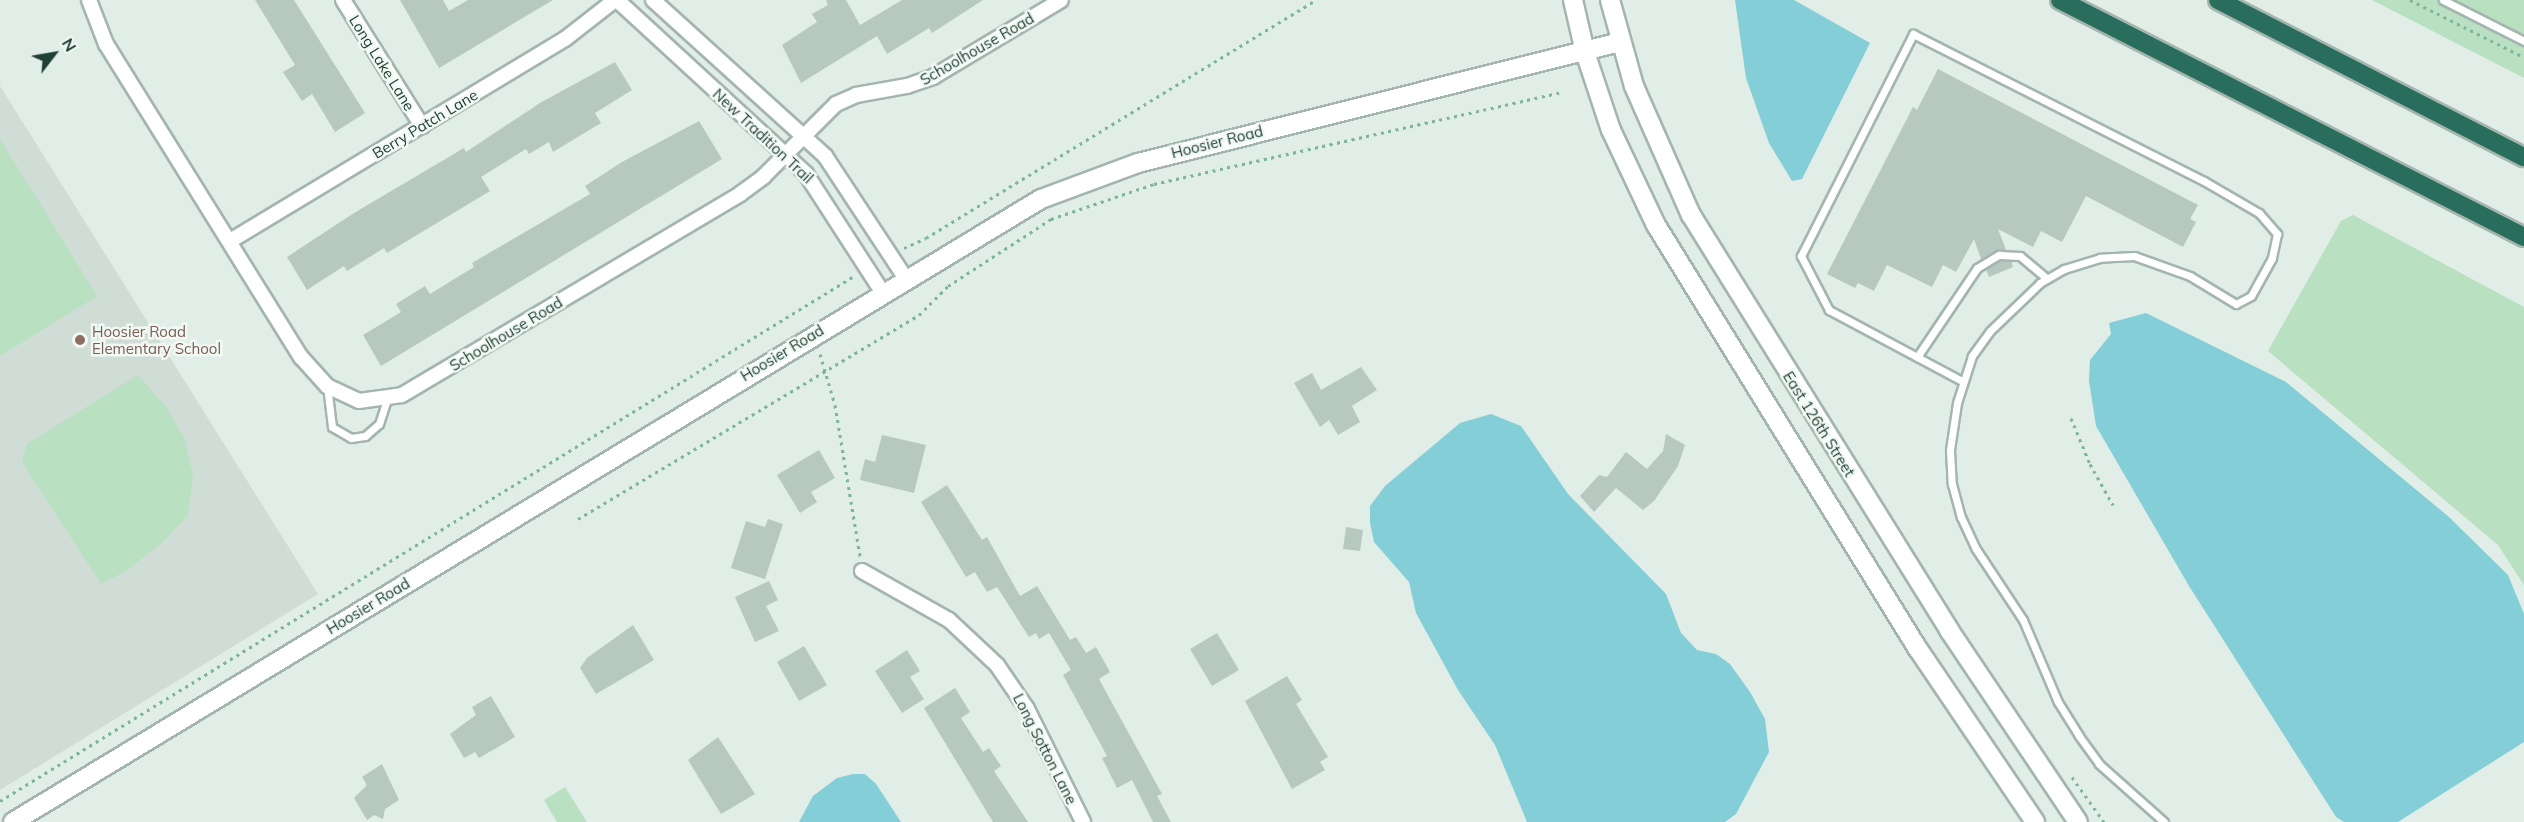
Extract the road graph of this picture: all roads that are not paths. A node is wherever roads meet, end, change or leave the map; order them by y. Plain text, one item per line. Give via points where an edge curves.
1 (89, 0) edge
2 (343, 0) edge
3 (616, 0) edge
4 (653, 0) edge
5 (1061, 0) edge
6 (1573, 0) edge
7 (1610, 0) edge
8 (2060, 0) edge
9 (2218, 0) edge
10 (2443, 0) edge
11 (2524, 41) edge
12 (1619, 42) junction
13 (1585, 52) junction
14 (422, 126) junction
15 (802, 135) junction
16 (786, 155) junction
17 (2524, 156) edge
18 (2524, 237) edge
19 (230, 241) junction
20 (906, 279) junction
21 (2047, 279) junction
22 (883, 293) junction
23 (1917, 357) junction
24 (1962, 381) junction
25 (327, 386) junction
26 (387, 399) junction
27 (862, 571) road end
28 (13, 822) edge
29 (1083, 822) edge
30 (2035, 822) edge
31 (2078, 822) edge
32 (2164, 822) edge

1 - 19 street, Schoolhouse Road via 106,44
2 - 14 street, Long Lake Lane
3 - 14 street, Berry Patch Lane via 565,39
3 - 16 street, New Tradition Trail
4 - 15 street, New Tradition Trail
5 - 15 street, Schoolhouse Road via 921,82 846,98
6 - 13 main road
7 - 12 main road, East 126th Street
8 - 18 highway
9 - 17 highway
10 - 11 lane
12 - 13 main road, Hoosier Road
12 - 31 main road, East 126th Street via 1652,134 1691,215 1949,630
13 - 20 main road, Hoosier Road via 1108,172 1018,210
13 - 30 main road via 1619,149 1676,262 1918,648
14 - 19 street, Berry Patch Lane
15 - 16 street, Schoolhouse Road
15 - 20 street, New Tradition Trail via 833,166
16 - 22 street, New Tradition Trail via 824,196
16 - 26 street, Schoolhouse Road via 740,194 410,391
19 - 25 street, Schoolhouse Road via 301,357
20 - 22 main road, Hoosier Road
21 - 23 lane via 2020,256 1999,255 1966,279
21 - 23 lane via 2064,269 2100,258 2134,256 2190,276 2236,304 2251,296 2272,258 2277,234 2259,213 2204,181 1913,34 1801,256 1829,310
21 - 24 lane via 1990,331 1972,356
22 - 28 main road, Hoosier Road
23 - 24 lane
24 - 32 lane via 1950,450 1952,484 1968,533 2023,620 2058,702 2079,736 2099,764
25 - 26 street, Schoolhouse Road via 359,401
25 - 26 lane via 332,427 351,438 365,436 380,424
27 - 29 street, Long Sotton Lane via 949,620 997,665 1026,709

